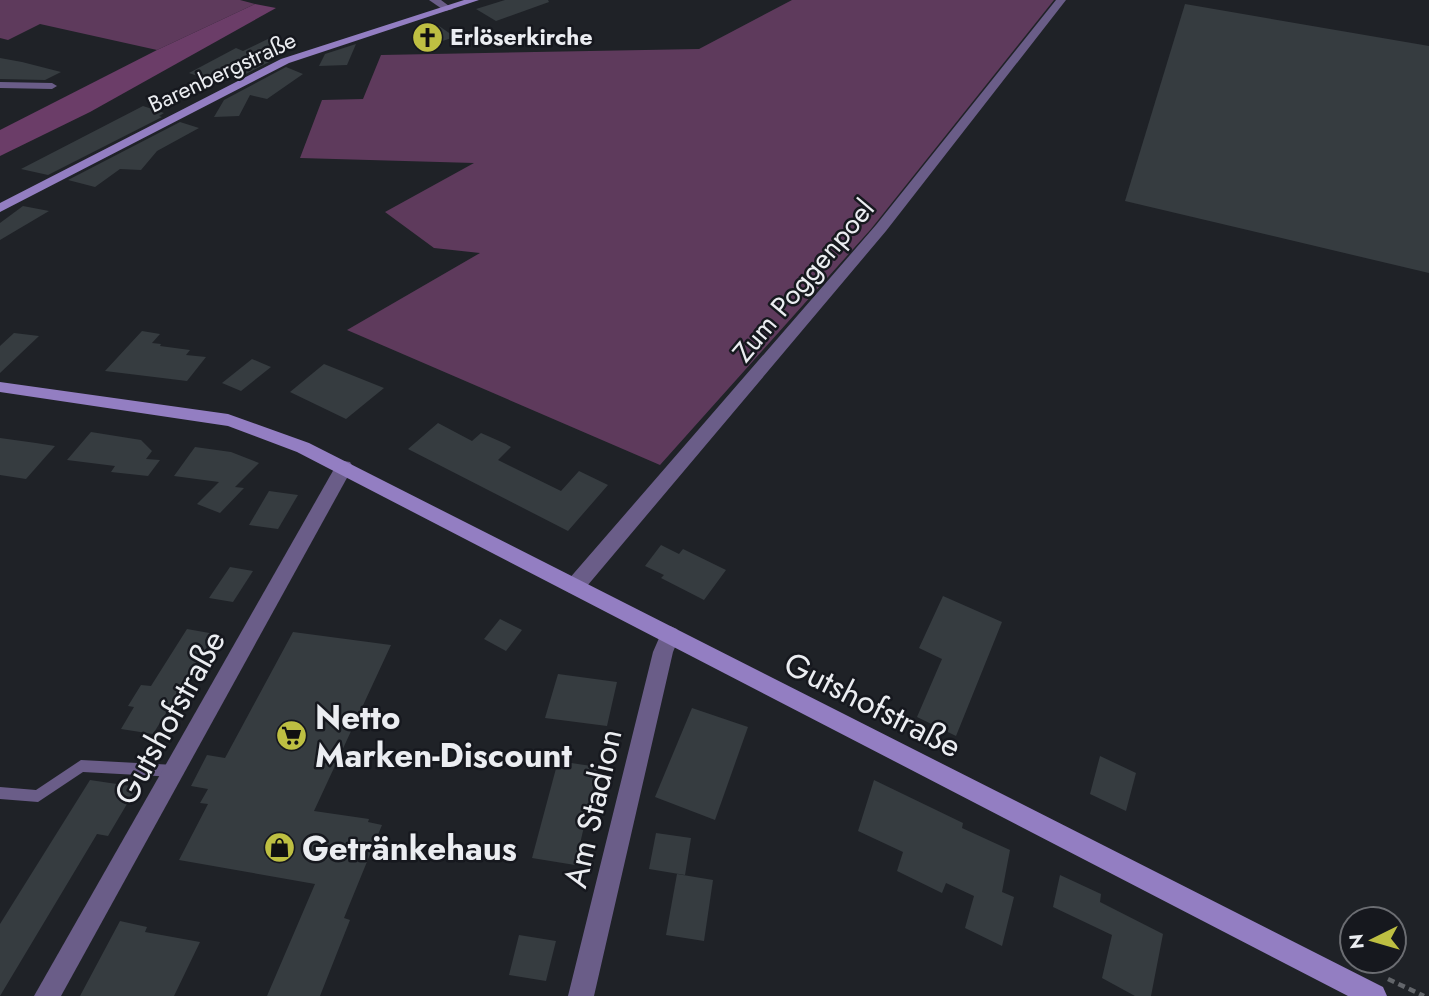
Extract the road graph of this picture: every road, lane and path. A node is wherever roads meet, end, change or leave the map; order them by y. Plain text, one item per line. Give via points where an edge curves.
1 (434, 0) edge
2 (474, 0) edge
3 (1061, 0) edge
4 (448, 9) junction
5 (0, 85) edge
6 (52, 86) dead end
7 (0, 208) edge
8 (0, 387) edge
9 (344, 467) junction
10 (575, 586) junction
11 (670, 635) junction
12 (175, 771) junction
13 (0, 793) edge
14 (47, 996) edge
15 (581, 996) edge
16 (1374, 996) edge

1 - 4 street
2 - 4 street, Barenbergstraße
3 - 10 street, Zum Poggenpoel via 881,228
4 - 7 street, Barenbergstraße via 276,65
5 - 6 street
8 - 9 street, Gutshofstraße via 228,420
9 - 10 street, Gutshofstraße
9 - 12 street, Gutshofstraße
10 - 11 street, Gutshofstraße
11 - 15 street, Am Stadion
11 - 16 street, Gutshofstraße
12 - 13 lane via 81,766 38,796
12 - 14 street, Gutshofstraße

